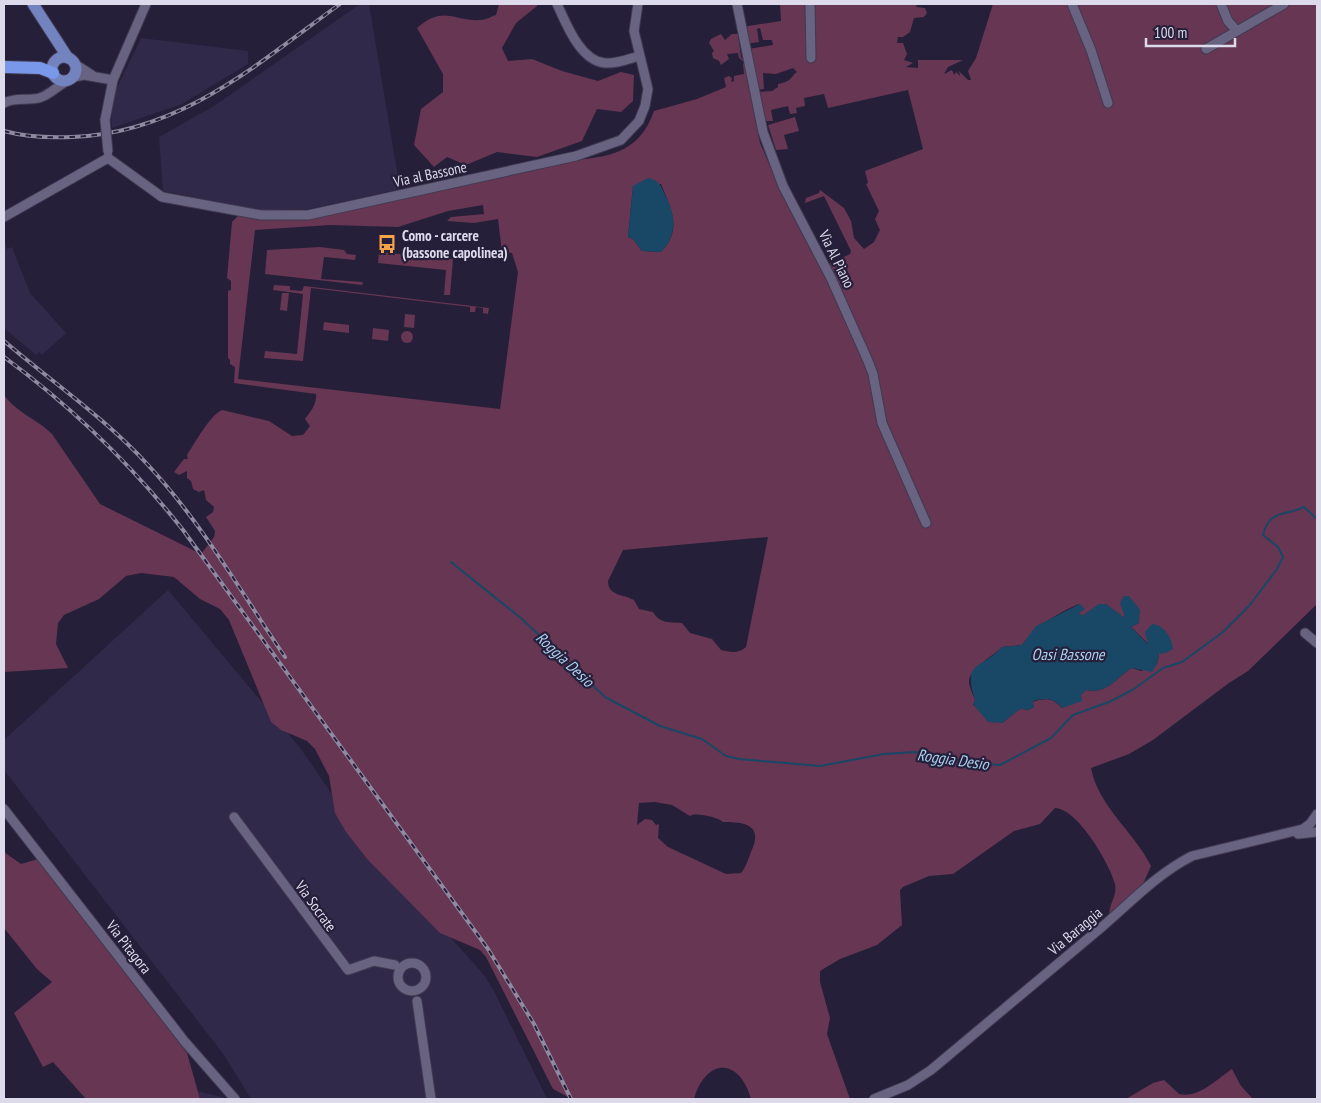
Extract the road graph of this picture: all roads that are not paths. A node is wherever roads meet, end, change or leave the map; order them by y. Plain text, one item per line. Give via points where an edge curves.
1 (33, 4) edge
2 (146, 4) edge
3 (557, 4) edge
4 (638, 4) edge
5 (737, 4) edge
6 (810, 4) edge
7 (1072, 4) edge
8 (1221, 4) edge
9 (1284, 4) edge
10 (1237, 31) junction
11 (53, 37) junction
12 (1206, 49) dead end
13 (640, 56) junction
14 (811, 58) dead end
15 (72, 61) junction
16 (4, 67) edge
17 (54, 71) junction
18 (94, 76) junction
19 (70, 79) junction
20 (113, 80) junction
21 (49, 94) junction
22 (1108, 103) dead end
23 (4, 104) edge
24 (108, 155) junction
25 (4, 216) edge
26 (926, 523) dead end
27 (1305, 633) dead end
28 (1317, 643) edge
29 (4, 809) edge
30 (1317, 814) edge
31 (234, 817) dead end
32 (1317, 821) edge
33 (1317, 832) edge
34 (1277, 837) junction
35 (406, 965) junction
36 (395, 966) junction
37 (399, 977) junction
38 (420, 988) junction
39 (409, 991) junction
40 (417, 1001) junction
41 (234, 1099) edge
42 (431, 1099) edge
43 (874, 1099) edge

1 - 11 main road
2 - 20 street
3 - 13 street via 578,44 591,58 611,63
4 - 13 street, Via al Bassone via 634,31
5 - 26 street, Via Al Piano via 762,132 783,186 827,269 868,361 882,423
6 - 14 street
7 - 22 street
8 - 10 street via 1228,21
9 - 10 street
10 - 12 street
11 - 15 main road
11 - 17 main road
13 - 24 street, Via al Bassone via 648,88 647,98 639,121 621,140 576,156 308,215 261,215 162,197
15 - 17 main road via 61,58
15 - 18 street
15 - 19 main road via 76,71
16 - 17 highway
17 - 19 main road
17 - 21 street
18 - 19 street
18 - 20 street
19 - 21 street
20 - 24 street, bridge via 105,120
21 - 23 street via 9,100
24 - 25 street
27 - 28 street
29 - 41 street, Via Pitagora via 185,1042
30 - 34 street, Via Baraggia via 1303,829
31 - 36 street, Via Socrate via 348,970 374,961
32 - 33 street
33 - 34 street, Via Baraggia
34 - 43 street, Via Baraggia via 1192,856 1162,873 952,1052 908,1085
35 - 36 street
35 - 37 street
35 - 38 street via 414,963 423,969 426,979
36 - 37 street
37 - 39 street via 403,987
38 - 39 street
38 - 40 street
39 - 40 street
40 - 42 street

